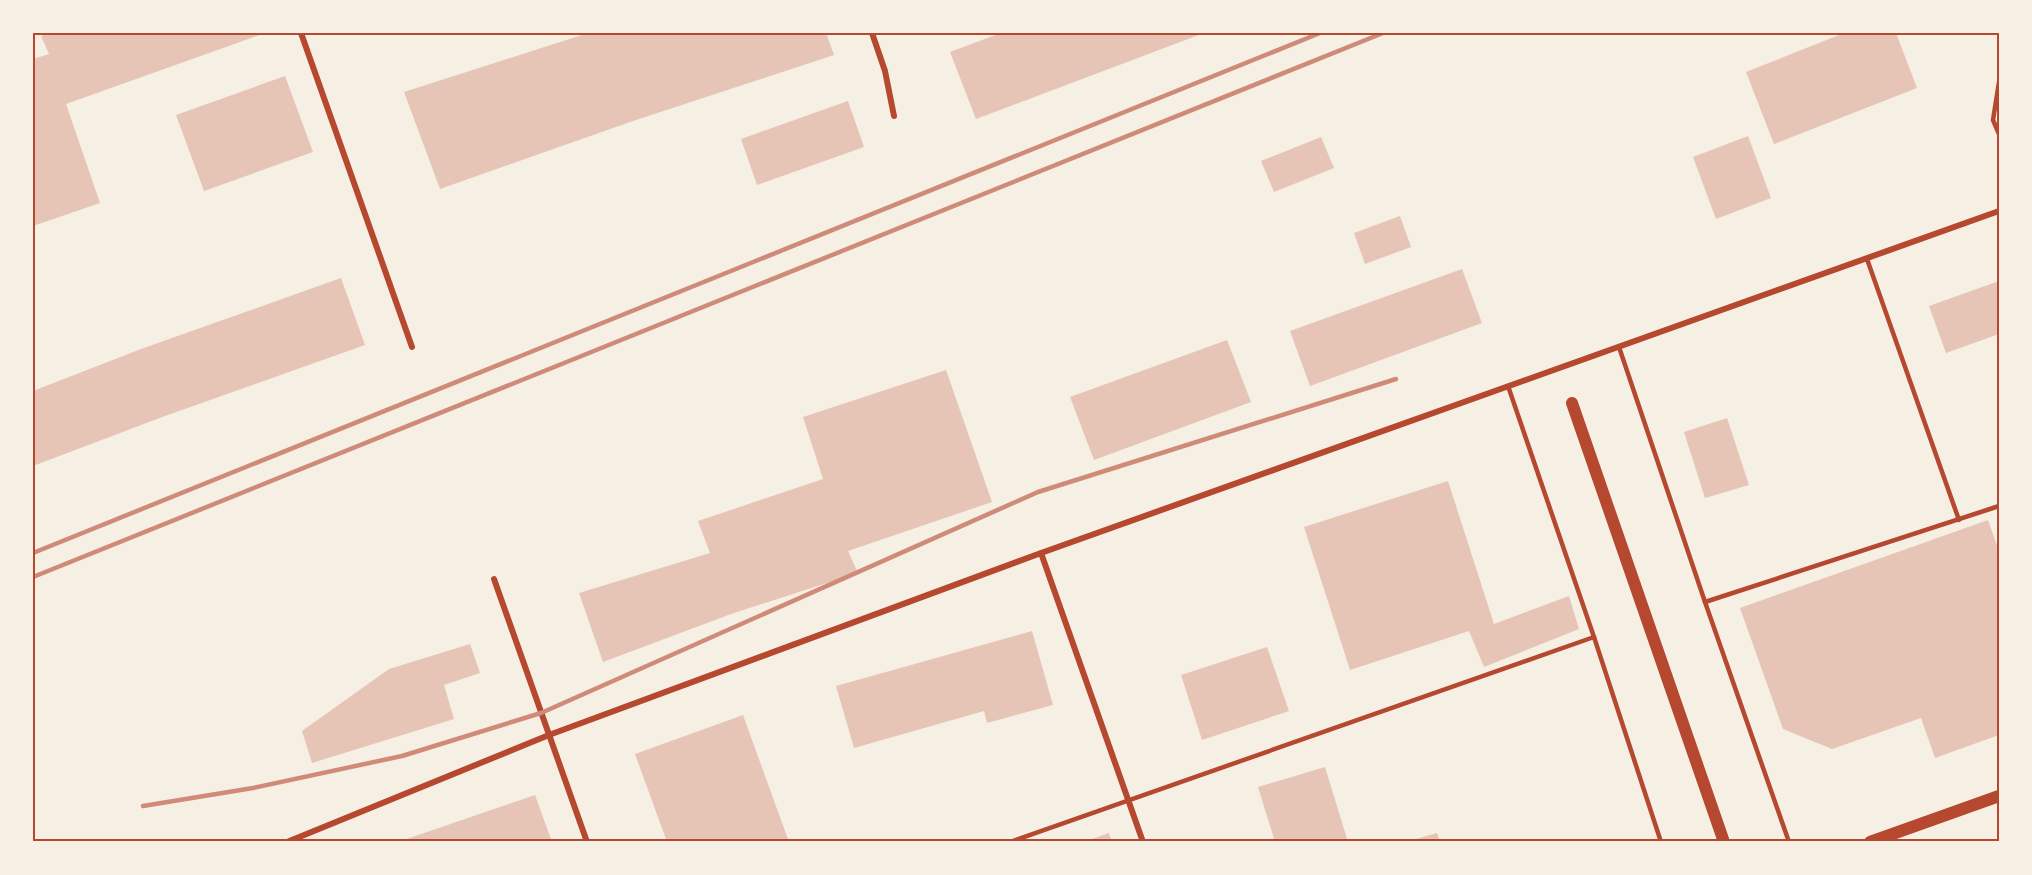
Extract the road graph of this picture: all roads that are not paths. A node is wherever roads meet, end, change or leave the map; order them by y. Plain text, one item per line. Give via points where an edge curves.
1 (301, 33) edge
2 (872, 33) edge
3 (1999, 82) edge
4 (894, 116) dead end
5 (1999, 134) edge
6 (1999, 211) edge
7 (1867, 259) junction
8 (412, 347) dead end
9 (1619, 347) junction
10 (1508, 386) junction
11 (1572, 403) dead end
12 (1999, 506) edge
13 (1959, 520) junction
14 (1041, 553) junction
15 (494, 579) dead end
16 (1705, 602) junction
17 (1594, 637) junction
18 (549, 735) junction
19 (1999, 796) edge
20 (1128, 800) junction
21 (287, 842) edge
22 (587, 842) edge
23 (1010, 842) edge
24 (1143, 842) edge
25 (1661, 842) edge
26 (1724, 842) edge
27 (1789, 842) edge
28 (1870, 842) edge

1 - 8 street
2 - 4 street
3 - 5 lane via 1993,120
6 - 7 street
7 - 9 street
7 - 13 lane
9 - 10 street
9 - 16 lane
10 - 14 street
10 - 17 lane
11 - 26 main road
12 - 13 lane
13 - 16 lane
14 - 18 street
14 - 20 street
15 - 18 street
16 - 27 lane
17 - 20 lane
17 - 25 lane
18 - 21 street
18 - 22 street
19 - 28 main road
20 - 23 lane
20 - 24 street

